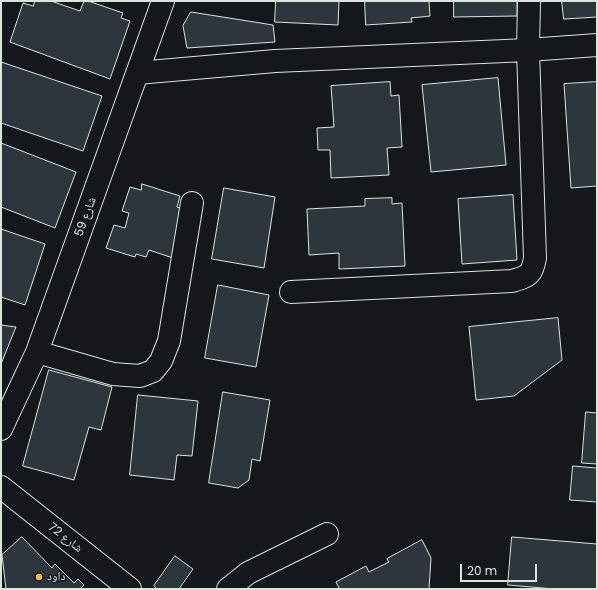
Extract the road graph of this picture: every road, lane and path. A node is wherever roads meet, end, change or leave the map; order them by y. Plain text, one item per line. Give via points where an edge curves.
1 (164, 1) edge
2 (529, 1) edge
3 (597, 45) edge
4 (528, 50) junction
5 (137, 73) junction
6 (192, 203) dead end
7 (291, 292) dead end
8 (37, 352) junction
9 (1, 429) edge
10 (1, 486) edge
11 (327, 534) dead end
12 (130, 589) edge
13 (228, 589) edge

1 - 5 street, شارع 59
2 - 4 street
3 - 4 street
4 - 5 street via 275,61
4 - 7 street via 535,258 533,270 526,276 512,281
5 - 8 street, شارع 59
6 - 8 street via 169,341 161,361 153,371 140,376 113,374
8 - 9 street, شارع 59
10 - 12 street, شارع 72
11 - 13 street via 248,573

